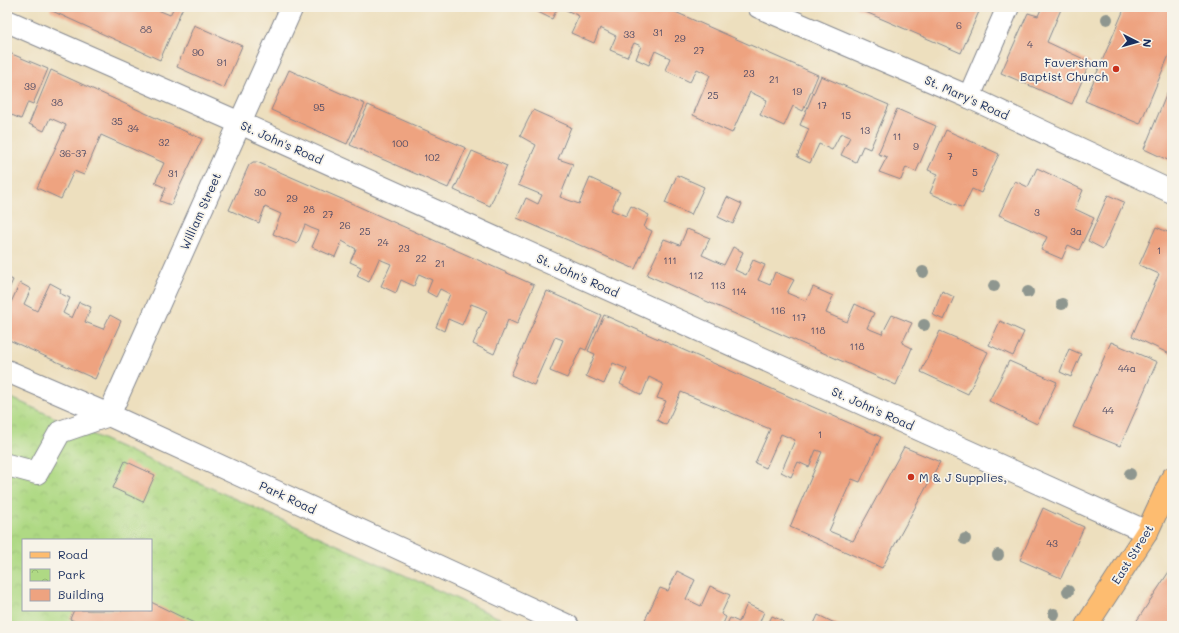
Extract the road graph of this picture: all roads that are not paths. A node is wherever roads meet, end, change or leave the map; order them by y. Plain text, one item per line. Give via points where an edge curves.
1 (292, 7) edge
2 (759, 7) edge
3 (1008, 7) edge
4 (7, 21) edge
5 (969, 97) junction
6 (240, 123) junction
7 (1172, 192) edge
8 (7, 370) edge
9 (109, 415) junction
10 (7, 465) edge
11 (1172, 478) edge
12 (1147, 532) junction
13 (568, 626) edge
14 (1086, 626) edge

1 - 6 street, William Street
2 - 5 street, St. Mary's Road
3 - 5 street
4 - 6 street, St. John's Road
5 - 7 street, St. Mary's Road
6 - 9 street, William Street
6 - 12 street, St. John's Road
8 - 9 street, Park Road
9 - 10 street via 60,432 37,473
9 - 13 street, Park Road
11 - 12 main road, East Street
12 - 14 main road, East Street

